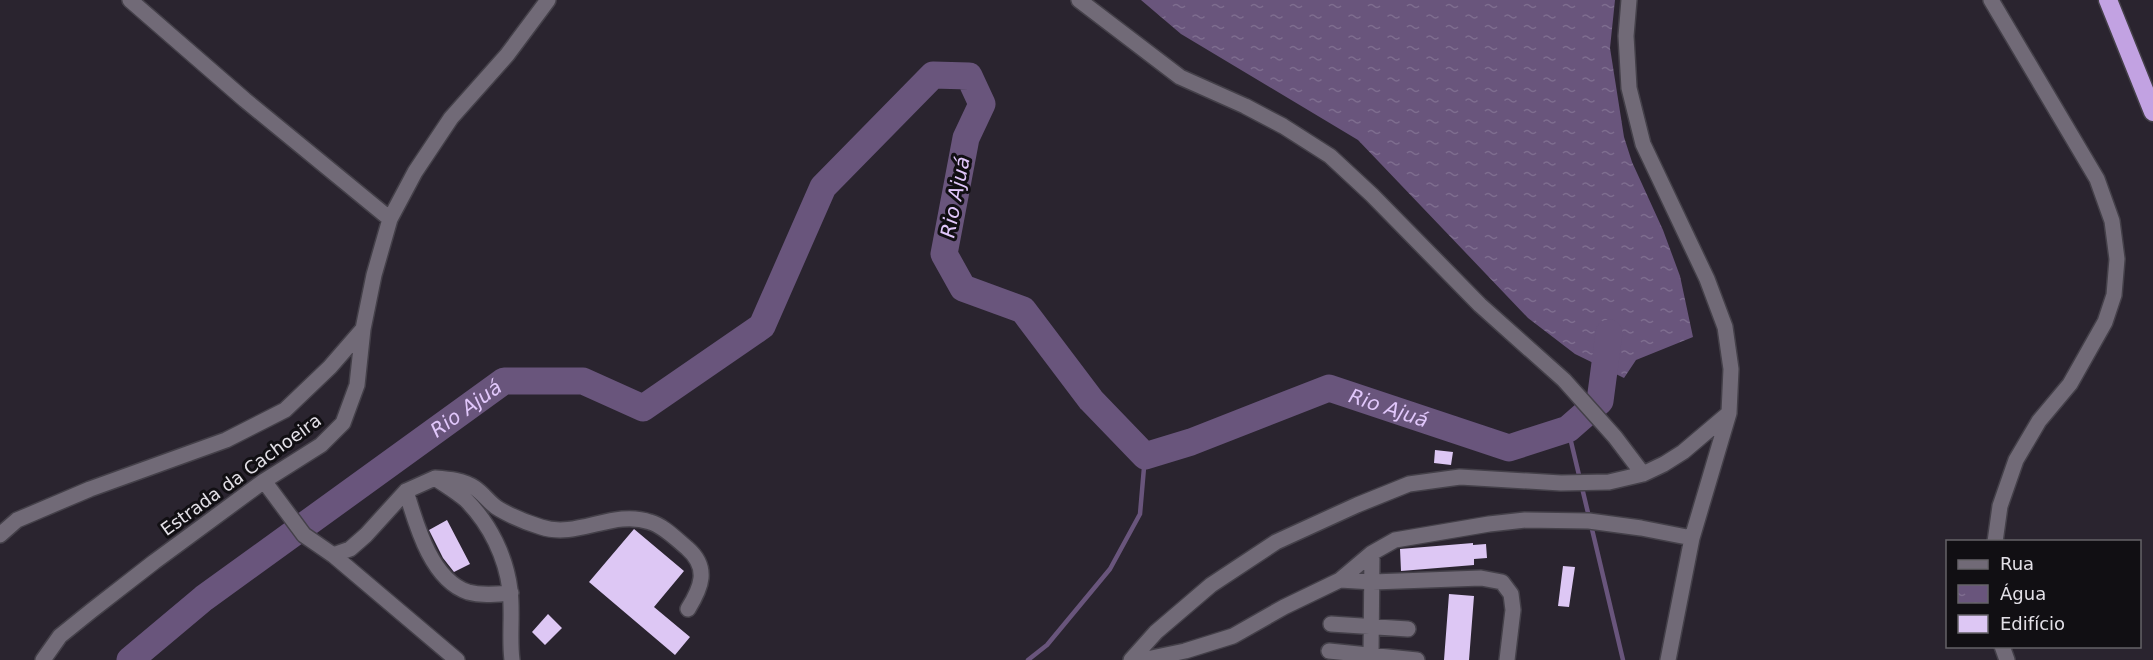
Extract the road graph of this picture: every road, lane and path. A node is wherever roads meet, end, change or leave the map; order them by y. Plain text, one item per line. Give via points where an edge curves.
1 (130, 0) edge
2 (548, 0) edge
3 (1079, 0) edge
4 (1629, 0) edge
5 (1991, 0) edge
6 (2109, 0) edge
7 (2153, 112) edge
8 (390, 219) junction
9 (363, 329) junction
10 (1728, 413) junction
11 (1643, 474) junction
12 (435, 478) junction
13 (264, 481) junction
14 (406, 491) junction
15 (0, 534) edge
16 (1692, 538) junction
17 (1995, 540) edge
18 (1372, 554) junction
19 (333, 555) junction
20 (1340, 580) junction
21 (1373, 582) junction
22 (511, 592) junction
23 (688, 609) dead end
24 (1331, 624) dead end
25 (1372, 626) junction
26 (1408, 629) dead end
27 (1329, 651) dead end
28 (1371, 655) junction
29 (43, 660) edge
30 (457, 660) edge
31 (512, 660) edge
32 (1131, 660) edge
33 (1142, 660) edge
34 (1416, 660) edge
35 (1508, 660) edge
36 (1668, 660) edge

1 - 8 street
2 - 8 street, Estrada da Cachoeira via 507,55 451,118
3 - 11 street via 1180,78 1245,106 1330,156 1480,305 1564,380
4 - 10 street via 1629,88 1643,144 1707,279 1725,327 1731,369
5 - 17 street via 2097,179 2112,220 2117,259 2114,295 2105,322 2070,384 2039,421 2016,460 2000,506
6 - 7 highway
8 - 9 street, Estrada da Cachoeira
9 - 13 street, Estrada da Cachoeira via 357,385 343,423 321,445
9 - 15 street via 285,410 226,440 17,520
10 - 11 street via 1683,452
10 - 16 street
11 - 32 street via 1609,482 1460,477 1409,484 1276,542 1211,585 1156,632
12 - 14 street
12 - 22 street via 465,500 490,532 505,562
12 - 23 street via 475,488 498,509 543,528 571,531 626,519 650,522 692,553 702,573 699,591
13 - 19 street via 304,535
13 - 29 street, Estrada da Cachoeira via 60,636
14 - 19 street via 366,536 350,549
14 - 22 street via 434,563 449,580 468,592
16 - 18 street via 1589,521 1525,520 1395,540
16 - 36 street
18 - 20 street
18 - 21 street
19 - 30 street
20 - 21 street
20 - 33 street via 1233,636
21 - 25 street
21 - 35 street via 1481,578 1502,582 1512,594
22 - 31 street
24 - 25 street
25 - 26 street
25 - 28 street
27 - 28 street
28 - 34 street

